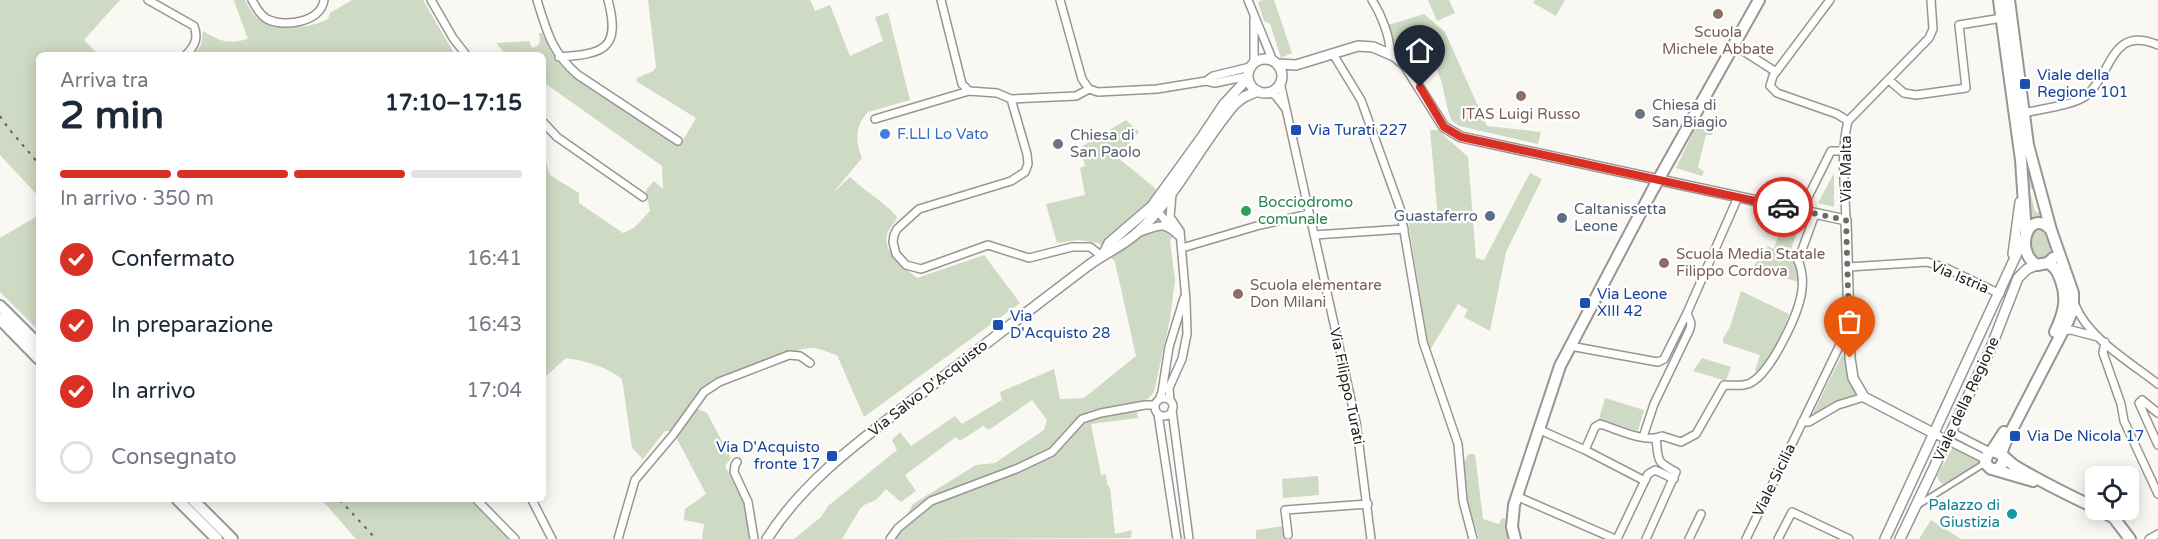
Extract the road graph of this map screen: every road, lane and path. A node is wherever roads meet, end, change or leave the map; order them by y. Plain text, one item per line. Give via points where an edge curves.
1 (148, 0) edge
2 (252, 0) edge
3 (324, 0) edge
4 (431, 0) edge
5 (537, 0) edge
6 (608, 0) edge
7 (941, 0) edge
8 (1060, 0) edge
9 (1248, 0) edge
10 (1372, 0) edge
11 (1758, 0) edge
12 (1830, 0) edge
13 (1931, 0) edge
14 (1999, 0) edge
15 (2009, 0) edge
16 (2001, 18) junction
17 (1254, 19) junction
18 (1734, 45) junction
19 (2158, 45) edge
20 (189, 52) edge
21 (464, 52) edge
22 (1333, 54) junction
23 (1390, 54) junction
24 (559, 57) junction
25 (1275, 63) junction
26 (1296, 65) junction
27 (1250, 71) junction
28 (1776, 72) junction
29 (1281, 80) junction
30 (1889, 80) junction
31 (1089, 89) junction
32 (969, 91) junction
33 (1263, 92) junction
34 (2017, 93) junction
35 (1011, 99) junction
36 (1285, 108) junction
37 (875, 119) dead end
38 (2022, 119) junction
39 (1848, 121) junction
40 (546, 125) edge
41 (678, 141) dead end
42 (1843, 151) junction
43 (1659, 180) junction
44 (2022, 189) junction
45 (1172, 193) junction
46 (643, 196) dead end
47 (1738, 197) junction
48 (1155, 208) junction
49 (1801, 211) junction
50 (1309, 214) junction
51 (1815, 214) junction
52 (1170, 217) junction
53 (1846, 220) junction
54 (1169, 226) junction
55 (1404, 229) junction
56 (2051, 230) junction
57 (1138, 232) junction
58 (1314, 235) junction
59 (2026, 235) junction
60 (1180, 237) junction
61 (2057, 247) junction
62 (1182, 248) junction
63 (1103, 254) junction
64 (2042, 264) junction
65 (1848, 267) junction
66 (2009, 274) junction
67 (1186, 292) junction
68 (2000, 294) junction
69 (2073, 303) junction
70 (0, 306) edge
71 (1687, 313) junction
72 (0, 319) edge
73 (1849, 326) junction
74 (2063, 331) junction
75 (2103, 340) junction
76 (36, 342) edge
77 (1570, 346) junction
78 (36, 355) edge
79 (810, 363) dead end
80 (1963, 373) junction
81 (1976, 380) junction
82 (2158, 384) edge
83 (1864, 397) junction
84 (1170, 400) junction
85 (1157, 402) junction
86 (1172, 410) junction
87 (2157, 410) edge
88 (1158, 414) junction
89 (1802, 422) junction
90 (1538, 429) junction
91 (1935, 434) junction
92 (1949, 436) junction
93 (1642, 437) junction
94 (1656, 439) junction
95 (2158, 445) edge
96 (1585, 450) junction
97 (1993, 456) junction
98 (737, 462) dead end
99 (1674, 479) junction
100 (1645, 481) junction
101 (2050, 487) junction
102 (2158, 494) edge
103 (1516, 496) junction
104 (180, 502) edge
105 (195, 502) edge
106 (479, 502) edge
107 (533, 502) edge
108 (2085, 503) edge
109 (1368, 504) junction
110 (1916, 506) junction
111 (1701, 514) dead end
112 (2116, 520) edge
113 (1890, 527) junction
114 (2158, 534) edge
115 (1288, 535) dead end
116 (1902, 536) edge
117 (229, 538) edge
118 (217, 539) edge
119 (515, 539) edge
120 (552, 539) edge
121 (618, 539) edge
122 (754, 539) edge
123 (767, 539) edge
124 (890, 539) edge
125 (1177, 539) edge
126 (1189, 539) edge
127 (1371, 539) edge
128 (1473, 539) edge
129 (1515, 539) edge
130 (1616, 539) edge
131 (1646, 539) edge
132 (1689, 539) edge
133 (1746, 539) edge
134 (1779, 539) edge
135 (1849, 539) edge
136 (1885, 539) edge
137 (2130, 539) edge
138 (2149, 539) edge

1 - 20 street via 194,26 195,42
2 - 3 street via 264,17 279,23 318,14
4 - 21 street
5 - 24 street
6 - 24 street via 613,32 604,47 597,53
7 - 32 street via 962,84
8 - 31 street via 1082,79
9 - 17 street
10 - 23 street
11 - 18 main road
12 - 28 street
13 - 30 street, Via Malta via 1933,29 1929,38
14 - 16 main road
15 - 34 main road
16 - 30 street via 1959,24 1966,87 1916,95 1904,93
16 - 34 main road
17 - 25 street
17 - 27 street
18 - 28 street
18 - 43 main road
19 - 38 street via 2140,40 2124,44 2088,94
22 - 23 street via 1366,46
22 - 26 street
22 - 55 street via 1361,100 1397,198
23 - 43 street via 1410,70 1444,127 1454,134
24 - 41 street via 578,75
25 - 26 street
25 - 27 street via 1263,59
25 - 29 street via 1280,68
26 - 29 street
27 - 31 street via 1157,89
27 - 33 street via 1251,86
27 - 48 street, Via Salvo D'Acquisto
28 - 39 street via 1770,83 1774,91
29 - 33 street via 1278,86
29 - 36 street, Via Filippo Turati
30 - 39 street, Via Malta
31 - 35 street via 1076,96
32 - 35 street via 998,93
32 - 37 street
33 - 36 street via 1276,96
33 - 45 street, Via Salvo D'Acquisto via 1237,101
34 - 38 main road
35 - 63 street via 1027,154 1024,172 1011,181 919,209 897,229 893,242 896,254 906,265 921,269 988,245 1029,258 1072,247 1090,247
36 - 50 street, Via Filippo Turati
38 - 44 main road
38 - 56 main road
39 - 42 street, Via Malta
40 - 46 street via 557,137
42 - 49 street via 1831,151
42 - 53 street, Via Malta
43 - 47 street
43 - 77 main road
44 - 59 main road
44 - 66 street
45 - 48 street, Via Salvo D'Acquisto
45 - 52 street
47 - 49 street
47 - 71 street
48 - 52 street
48 - 54 street
48 - 57 street, Via Salvo D'Acquisto
48 - 63 street, Via Salvo D'Acquisto via 1109,243
49 - 51 street
50 - 58 street, Via Filippo Turati
50 - 62 street
51 - 53 street
51 - 94 street via 1798,261 1802,289 1782,344 1767,367 1749,384 1724,385 1696,434 1681,442 1662,436
52 - 60 street
53 - 65 street, Via Malta
54 - 57 street
54 - 60 street
55 - 58 street
55 - 128 street via 1423,342 1458,444 1463,501
56 - 59 main road via 2037,224
56 - 61 main road
57 - 63 street, Via Salvo D'Acquisto
58 - 109 street, Via Filippo Turati via 1356,422
59 - 64 main road via 2026,253 2032,262
59 - 66 street
60 - 62 street
61 - 64 main road via 2055,254
61 - 69 main road
62 - 67 street
63 - 123 street, Via Salvo D'Acquisto via 849,450 800,495
64 - 81 street, Viale della Regione via 2027,269 2018,278
64 - 97 main road via 2057,270 2065,300 2063,312
65 - 68 street, Via Istria via 1927,262
65 - 73 street, Via Malta
66 - 68 street, Viale della Regione
67 - 84 street via 1187,334 1182,359 1169,388
67 - 85 street
68 - 80 street, Viale della Regione
69 - 74 main road
69 - 75 street
70 - 76 main road
71 - 77 street via 1661,361
71 - 93 street via 1690,329
72 - 78 main road
73 - 83 street, Via Malta via 1853,378
73 - 89 street, Viale Sicilia
74 - 75 street
74 - 97 main road via 2005,443
75 - 82 street
75 - 102 street via 2103,353 2124,421
77 - 90 main road
79 - 121 street via 789,355 719,382 704,392 635,480
80 - 81 street
80 - 91 street, Viale della Regione
81 - 92 street, Viale della Regione
83 - 89 street via 1838,405 1809,423
83 - 91 street
84 - 85 street
84 - 86 street
85 - 88 street
85 - 124 street via 1082,419 1052,452 931,501
86 - 88 street via 1164,416
86 - 126 street
87 - 95 street via 2142,400 2139,403
88 - 125 street
89 - 133 street, Viale Sicilia
90 - 96 street
90 - 103 main road
91 - 92 street
91 - 113 street, Viale della Regione
92 - 97 street
92 - 110 street, Viale della Regione
93 - 94 street
93 - 96 street via 1600,424
94 - 99 street via 1657,458 1660,464 1676,472
96 - 100 street
97 - 101 main road
97 - 101 main road via 2002,465 1995,470
97 - 110 street
98 - 122 street via 734,472 748,502
99 - 100 street via 1654,470
99 - 131 street
100 - 130 street
101 - 108 main road
103 - 129 main road via 1512,516
103 - 130 street
104 - 118 main road
105 - 117 main road
106 - 119 street
107 - 120 street
109 - 115 street via 1286,510
109 - 127 street, Via Filippo Turati
110 - 116 street, Viale della Regione
111 - 132 street
112 - 137 main road
113 - 116 street
113 - 136 street, Viale della Regione
114 - 138 street
134 - 135 street via 1792,512

